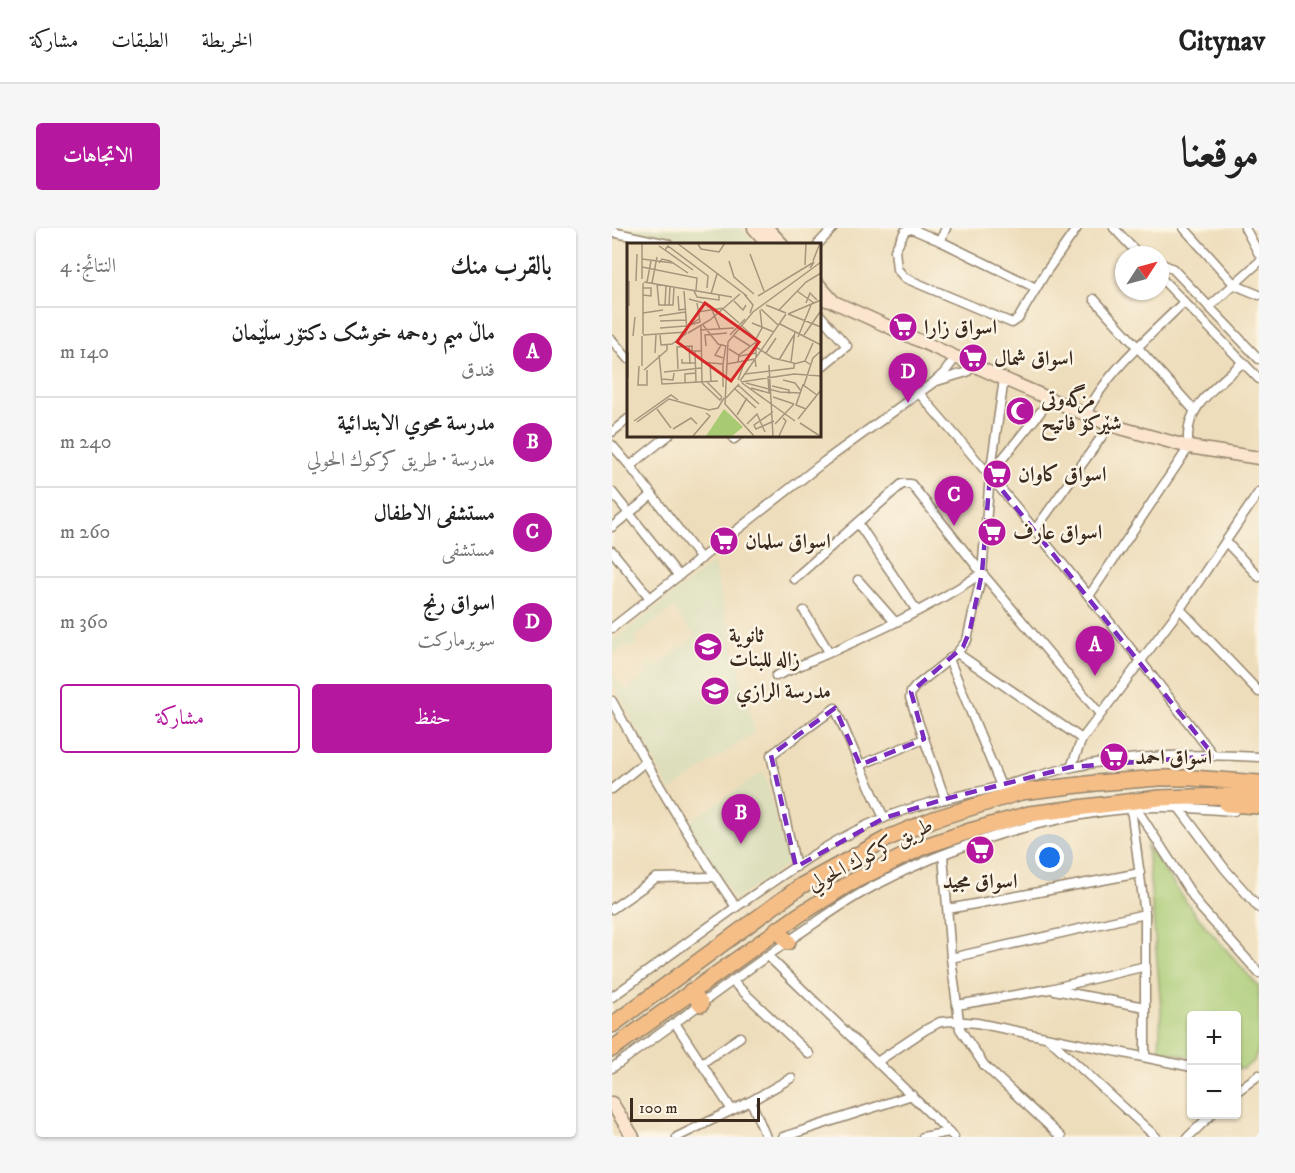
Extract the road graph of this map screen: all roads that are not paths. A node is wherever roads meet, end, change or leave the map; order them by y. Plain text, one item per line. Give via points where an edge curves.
1 (754, 228) edge
2 (767, 228) edge
3 (833, 228) edge
4 (946, 228) edge
5 (1077, 228) edge
6 (1114, 228) edge
7 (1184, 228) edge
8 (1245, 228) edge
9 (612, 232) edge
10 (940, 241) junction
11 (663, 243) edge
12 (767, 243) edge
13 (781, 243) edge
14 (819, 243) edge
15 (1131, 246) edge
16 (1259, 254) edge
17 (1259, 262) edge
18 (1169, 267) edge
19 (1235, 285) junction
20 (820, 286) edge
21 (1169, 286) edge
22 (1036, 288) junction
23 (1259, 295) edge
24 (820, 298) edge
25 (1094, 299) dead end
26 (834, 302) junction
27 (1184, 302) junction
28 (1209, 307) junction
29 (820, 315) edge
30 (1236, 335) junction
31 (612, 340) edge
32 (1226, 345) junction
33 (1139, 347) junction
34 (956, 357) junction
35 (627, 358) edge
36 (1259, 360) edge
37 (1243, 362) junction
38 (974, 365) junction
39 (820, 368) edge
40 (1259, 378) edge
41 (1004, 379) junction
42 (934, 382) junction
43 (918, 392) junction
44 (1051, 399) junction
45 (1194, 410) junction
46 (1086, 414) junction
47 (627, 419) edge
48 (1110, 424) junction
49 (612, 432) edge
50 (668, 436) edge
51 (612, 445) edge
52 (1189, 447) junction
53 (1259, 458) edge
54 (630, 466) junction
55 (990, 475) junction
56 (612, 492) edge
57 (1259, 492) edge
58 (652, 495) junction
59 (629, 513) junction
60 (858, 523) junction
61 (612, 527) edge
62 (1035, 530) junction
63 (1226, 542) junction
64 (612, 551) edge
65 (701, 559) junction
66 (982, 573) junction
67 (679, 576) junction
68 (1259, 577) edge
69 (794, 579) dead end
70 (858, 580) dead end
71 (1089, 596) junction
72 (650, 598) junction
73 (1180, 609) junction
74 (804, 611) dead end
75 (917, 611) junction
76 (612, 616) edge
77 (895, 622) junction
78 (615, 626) edge
79 (829, 652) junction
80 (957, 653) junction
81 (949, 659) junction
82 (1141, 660) junction
83 (776, 676) dead end
84 (1259, 692) edge
85 (612, 701) edge
86 (1100, 714) junction
87 (924, 739) junction
88 (1082, 739) junction
89 (1214, 756) junction
90 (1259, 757) edge
91 (645, 762) junction
92 (860, 765) junction
93 (1071, 767) junction
94 (1259, 773) edge
95 (1159, 778) junction
96 (1259, 783) edge
97 (1001, 786) junction
98 (612, 789) edge
99 (1259, 795) edge
100 (1159, 798) junction
101 (945, 799) junction
102 (1259, 806) edge
103 (1133, 808) junction
104 (1179, 808) junction
105 (1259, 813) edge
106 (884, 818) junction
107 (914, 827) junction
108 (999, 829) junction
109 (922, 847) junction
110 (943, 855) junction
111 (796, 867) junction
112 (1140, 873) junction
113 (715, 877) junction
114 (736, 907) junction
115 (1259, 908) edge
116 (612, 909) edge
117 (948, 909) junction
118 (1145, 914) junction
119 (777, 928) junction
120 (788, 942) junction
121 (768, 956) junction
122 (951, 958) junction
123 (1146, 966) junction
124 (1259, 973) edge
125 (732, 981) junction
126 (1050, 989) junction
127 (692, 991) junction
128 (612, 997) edge
129 (701, 1004) junction
130 (957, 1005) junction
131 (1145, 1007) junction
132 (958, 1021) junction
133 (675, 1023) junction
134 (612, 1025) edge
135 (740, 1037) dead end
136 (1048, 1038) junction
137 (612, 1048) edge
138 (809, 1054) dead end
139 (1145, 1057) junction
140 (877, 1062) junction
141 (702, 1063) junction
142 (1187, 1066) edge
143 (612, 1068) edge
144 (1259, 1075) edge
145 (791, 1078) dead end
146 (1241, 1088) edge
147 (912, 1095) junction
148 (751, 1101) junction
149 (612, 1103) edge
150 (732, 1110) junction
151 (1207, 1119) edge
152 (952, 1134) edge
153 (633, 1137) edge
154 (677, 1137) edge
155 (766, 1137) edge
156 (783, 1137) edge
157 (923, 1137) edge
158 (1061, 1137) edge
159 (1156, 1137) edge
160 (1188, 1137) edge

1 - 12 street
2 - 13 street
3 - 14 street
4 - 10 street
5 - 22 street
6 - 15 street
7 - 19 street
8 - 16 street
9 - 11 street
10 - 22 street
10 - 22 street via 912,229 905,231 894,253 897,269 902,275 1012,323 1018,320
17 - 19 street
18 - 28 street
19 - 23 street
19 - 28 street
20 - 26 street
21 - 27 street
24 - 26 street
25 - 33 street
26 - 34 street
27 - 32 street
27 - 33 street
28 - 30 street
29 - 39 street via 847,346
30 - 32 street
30 - 36 street
31 - 35 street
32 - 37 street
33 - 45 street
33 - 46 street via 1100,390
34 - 38 street
34 - 42 street
37 - 40 street
37 - 45 street
38 - 41 street
38 - 42 street via 964,373
41 - 44 street
41 - 55 street
42 - 43 street
43 - 55 street
43 - 65 street
44 - 46 street
44 - 55 street
45 - 52 street via 1188,425
46 - 48 street
47 - 49 street
48 - 52 street
48 - 62 street
50 - 54 street
51 - 54 street
52 - 53 street
52 - 71 street
54 - 58 street
55 - 62 street
55 - 66 street
56 - 59 street
57 - 63 street
58 - 59 street
58 - 65 street
59 - 61 street
59 - 67 street
60 - 66 street via 902,484 911,484
60 - 69 street
60 - 75 street
62 - 71 street
63 - 68 street
63 - 73 street
64 - 72 street
65 - 67 street
66 - 75 street
66 - 80 street via 967,640
66 - 86 street
67 - 72 street
70 - 77 street
71 - 82 street
72 - 78 street
73 - 82 street
73 - 84 street
74 - 79 street
75 - 77 street
76 - 78 street
77 - 79 street
79 - 83 street
80 - 81 street
80 - 88 street
81 - 87 street via 911,692 910,703
81 - 97 street
82 - 86 street
82 - 89 street
85 - 91 street
86 - 88 street
87 - 92 street
87 - 101 street
88 - 93 street
89 - 90 street
89 - 93 street via 1131,759
91 - 98 street
91 - 113 street
92 - 106 street
92 - 111 street via 835,708 771,755
93 - 97 street
94 - 95 highway via 1179,770
95 - 96 highway, طريق كركوك الحولي
95 - 107 highway, طريق كركوك الحولي via 1021,792
97 - 101 street
99 - 100 highway, طريق كركوك الحولي
100 - 102 highway
100 - 108 highway, طريق كركوك الحولي via 1029,814
101 - 106 street
103 - 104 street
103 - 108 street
103 - 112 street
103 - 124 street via 1200,907
104 - 105 street
104 - 115 street
106 - 111 street
107 - 109 highway
107 - 134 highway, طريق كركوك الحولي via 801,886
108 - 109 highway, طريق كركوك الحولي
108 - 110 street
109 - 119 highway, طريق كركوك الحولي via 850,883
110 - 117 street
110 - 120 street via 873,886
111 - 114 street
112 - 117 street
112 - 118 street
113 - 114 street
113 - 116 street via 656,878
114 - 128 street
117 - 122 street
118 - 122 street
118 - 123 street
119 - 120 highway
119 - 127 highway, طريق كركوك الحولي
120 - 121 street
121 - 125 street
121 - 140 street
122 - 130 street
123 - 126 street
123 - 131 street
125 - 129 street
125 - 138 street
126 - 130 street
126 - 131 street
127 - 129 highway
127 - 137 highway, طريق كركوك الحولي
129 - 133 street
130 - 132 street
131 - 139 street
132 - 136 street
132 - 140 street via 934,1025
132 - 158 street via 984,1065
133 - 141 street
133 - 143 street
135 - 141 street
136 - 139 street
136 - 159 street
139 - 142 street
140 - 147 street
141 - 150 street
144 - 146 street
145 - 148 street
147 - 152 street
147 - 156 street
148 - 150 street
148 - 155 street
149 - 153 street
150 - 154 street
151 - 160 street
152 - 157 street

